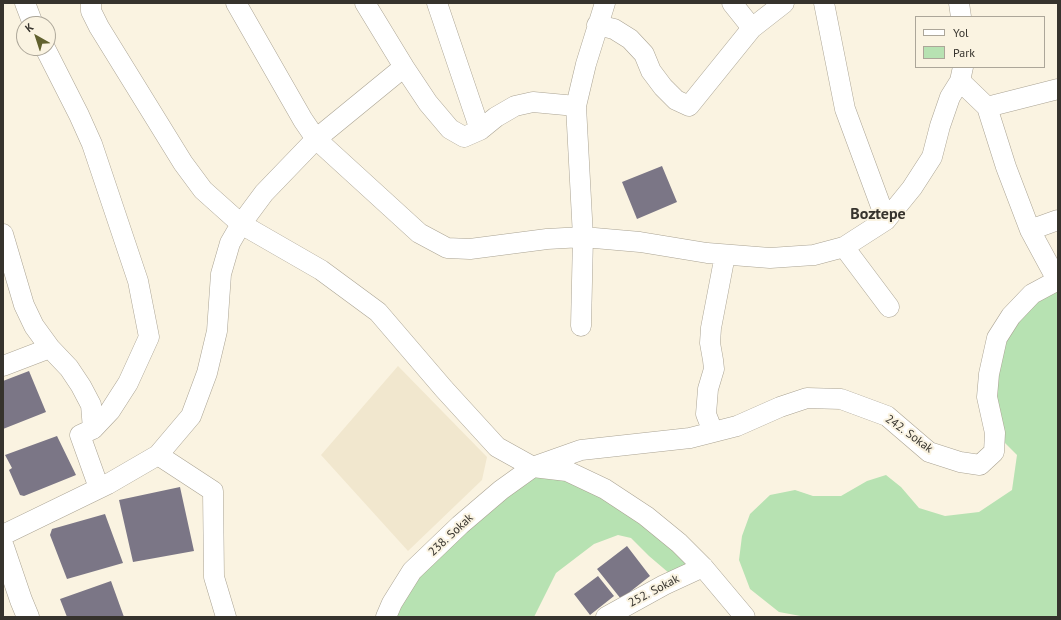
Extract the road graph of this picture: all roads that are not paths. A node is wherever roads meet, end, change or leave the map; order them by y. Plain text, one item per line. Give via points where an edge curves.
1 (25, 3) edge
2 (91, 3) edge
3 (236, 3) edge
4 (365, 3) edge
5 (437, 3) edge
6 (605, 3) edge
7 (732, 3) edge
8 (784, 3) edge
9 (824, 3) edge
10 (959, 3) edge
11 (30, 16) edge
12 (961, 16) edge
13 (597, 25) junction
14 (752, 28) junction
15 (49, 56) edge
16 (404, 67) junction
17 (962, 74) edge
18 (1058, 89) edge
19 (576, 106) junction
20 (987, 107) junction
21 (480, 130) junction
22 (316, 138) junction
23 (886, 220) junction
24 (1058, 220) edge
25 (242, 224) junction
26 (1030, 230) junction
27 (3, 234) edge
28 (583, 237) junction
29 (844, 246) junction
30 (725, 255) junction
31 (1058, 280) edge
32 (889, 308) dead end
33 (581, 326) dead end
34 (50, 348) junction
35 (3, 366) edge
36 (93, 429) junction
37 (713, 432) junction
38 (158, 455) junction
39 (533, 467) junction
40 (99, 488) junction
41 (3, 535) edge
42 (3, 547) edge
43 (703, 567) junction
44 (28, 617) edge
45 (226, 617) edge
46 (386, 617) edge
47 (606, 617) edge
48 (745, 617) edge

1 - 11 street
2 - 25 street via 99,27 183,163 203,190
3 - 22 street via 302,120
4 - 16 street
5 - 21 street
6 - 13 street
7 - 14 street
8 - 14 street
9 - 23 street via 845,109
10 - 12 street
13 - 14 street via 614,29 630,39 644,54 651,71 663,87 676,100 689,106
13 - 19 street
15 - 36 street via 92,144 138,282 149,337 128,383 110,410
16 - 21 street via 428,103 450,129 464,137
16 - 22 street
17 - 20 street
17 - 23 street via 950,97 932,157 912,188
18 - 20 street
19 - 21 street via 532,102 515,106
19 - 28 street
20 - 26 street
22 - 25 street via 264,193
22 - 28 street via 420,233 447,248 470,250 547,239
23 - 29 street
24 - 26 street
25 - 38 street via 230,243 221,274 217,330 207,373 191,416
25 - 39 street via 321,270 378,312 497,447
26 - 31 street
27 - 34 street via 24,306 34,326
28 - 30 street via 640,242
28 - 33 street
29 - 30 street via 814,255 778,258
29 - 32 street
30 - 37 street via 710,335 714,370 708,389 706,414
31 - 37 street, 242. Sokak via 1032,294 1011,316 997,338 987,397 995,433 994,452 980,465 960,462 929,452 887,416 841,399 807,398 737,426
34 - 35 street
34 - 36 street via 69,368 81,386 91,405
36 - 40 street via 80,435
37 - 39 street, 242. Sokak via 690,438 581,450
38 - 40 street
38 - 45 street via 213,491 214,577
39 - 43 street via 567,471 605,489 657,525
39 - 46 street, 238. Sokak via 460,524 412,571
40 - 41 street
42 - 44 street
43 - 47 street, 252. Sokak
43 - 48 street

